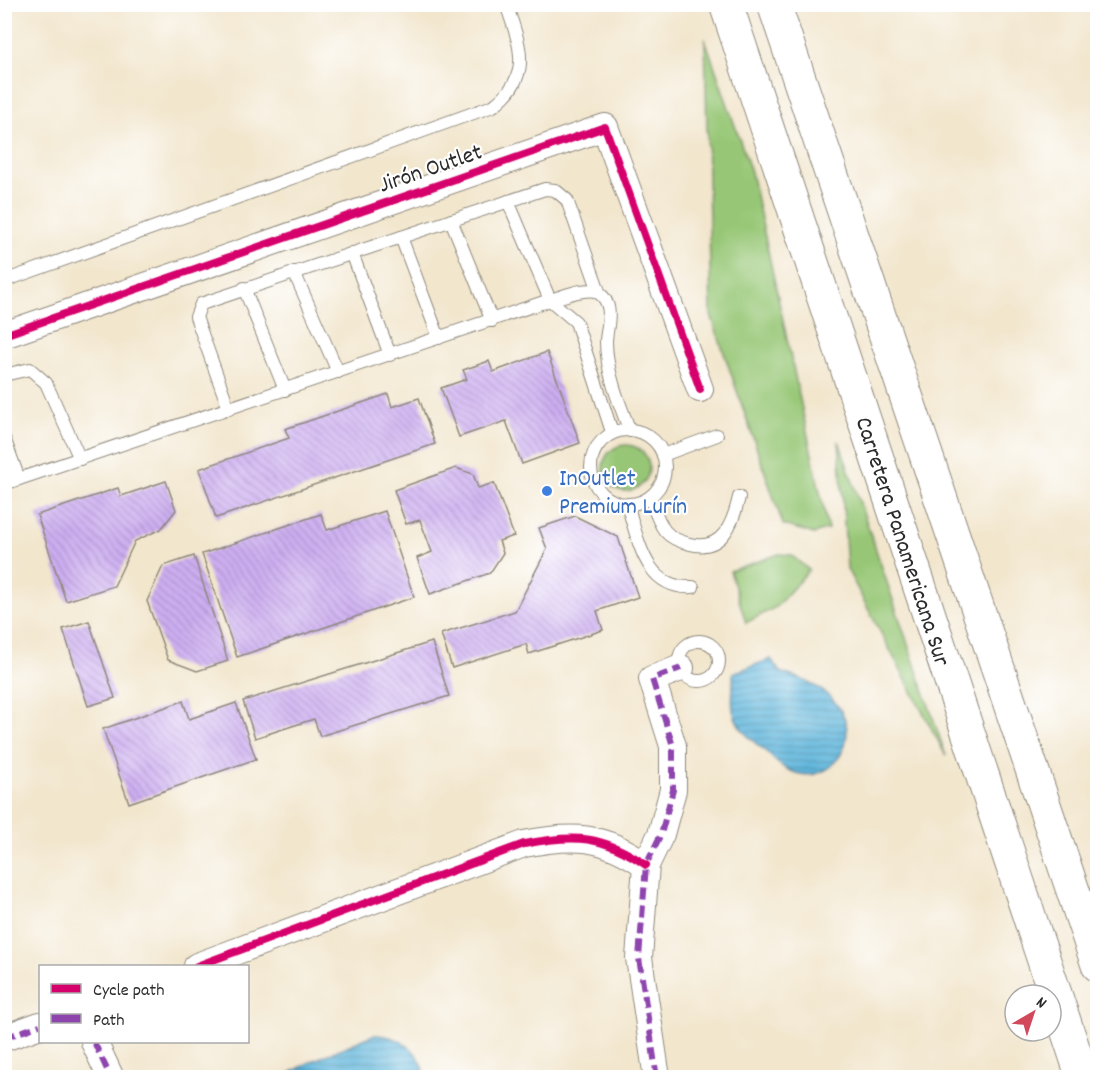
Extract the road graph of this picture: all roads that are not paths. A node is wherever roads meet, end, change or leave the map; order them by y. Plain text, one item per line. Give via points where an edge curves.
1 (506, 4) edge
2 (726, 4) edge
3 (774, 4) edge
4 (508, 201) junction
5 (451, 220) junction
6 (400, 237) junction
7 (352, 252) junction
8 (294, 272) junction
9 (4, 281) edge
10 (244, 288) junction
11 (600, 294) junction
12 (550, 300) junction
13 (492, 321) junction
14 (4, 334) edge
15 (439, 338) junction
16 (390, 355) junction
17 (338, 372) junction
18 (4, 375) edge
19 (700, 389) dead end
20 (285, 390) junction
21 (229, 409) junction
22 (630, 431) junction
23 (612, 432) junction
24 (717, 435) dead end
25 (4, 438) edge
26 (663, 455) junction
27 (80, 459) junction
28 (19, 479) junction
29 (4, 484) edge
30 (650, 497) junction
31 (739, 498) dead end
32 (627, 504) junction
33 (693, 587) dead end
34 (681, 668) dead end
35 (645, 866) junction
36 (200, 965) edge
37 (1098, 965) edge
38 (39, 1025) edge
39 (4, 1038) edge
40 (94, 1043) edge
41 (111, 1077) edge
42 (657, 1077) edge
43 (1083, 1077) edge

1 - 9 lane via 519,42 520,69 510,91 493,106
2 - 43 highway, Carretera Panamericana Sur
3 - 37 highway, Carretera Panamericana Sur
4 - 5 lane
4 - 11 lane via 545,189 567,200
4 - 12 lane
5 - 6 lane
5 - 13 lane
6 - 7 lane
6 - 15 lane
7 - 8 lane
7 - 16 lane
8 - 10 lane
8 - 17 lane
10 - 20 lane
10 - 21 lane via 207,300 197,309 196,317
11 - 12 lane via 592,290
11 - 22 lane via 609,312 608,362
12 - 13 lane
12 - 23 lane via 576,322
13 - 15 lane
14 - 19 street, Jirón Outlet via 605,127
15 - 16 lane
16 - 17 lane
17 - 20 lane
18 - 27 lane via 30,369 46,383
20 - 21 lane
21 - 27 lane
22 - 23 lane
22 - 26 lane via 647,435
23 - 32 lane via 594,453 592,478 605,496
24 - 26 lane
25 - 28 lane
26 - 30 lane via 663,478
27 - 28 lane
28 - 29 lane
30 - 31 lane via 665,531 701,547 714,544 727,533
30 - 32 lane
32 - 33 lane via 651,569 660,581
34 - 35 street via 652,679 673,746 673,790 661,834
35 - 36 street via 622,849 594,840 561,837 524,844
35 - 42 street via 639,958
38 - 39 street
40 - 41 street

